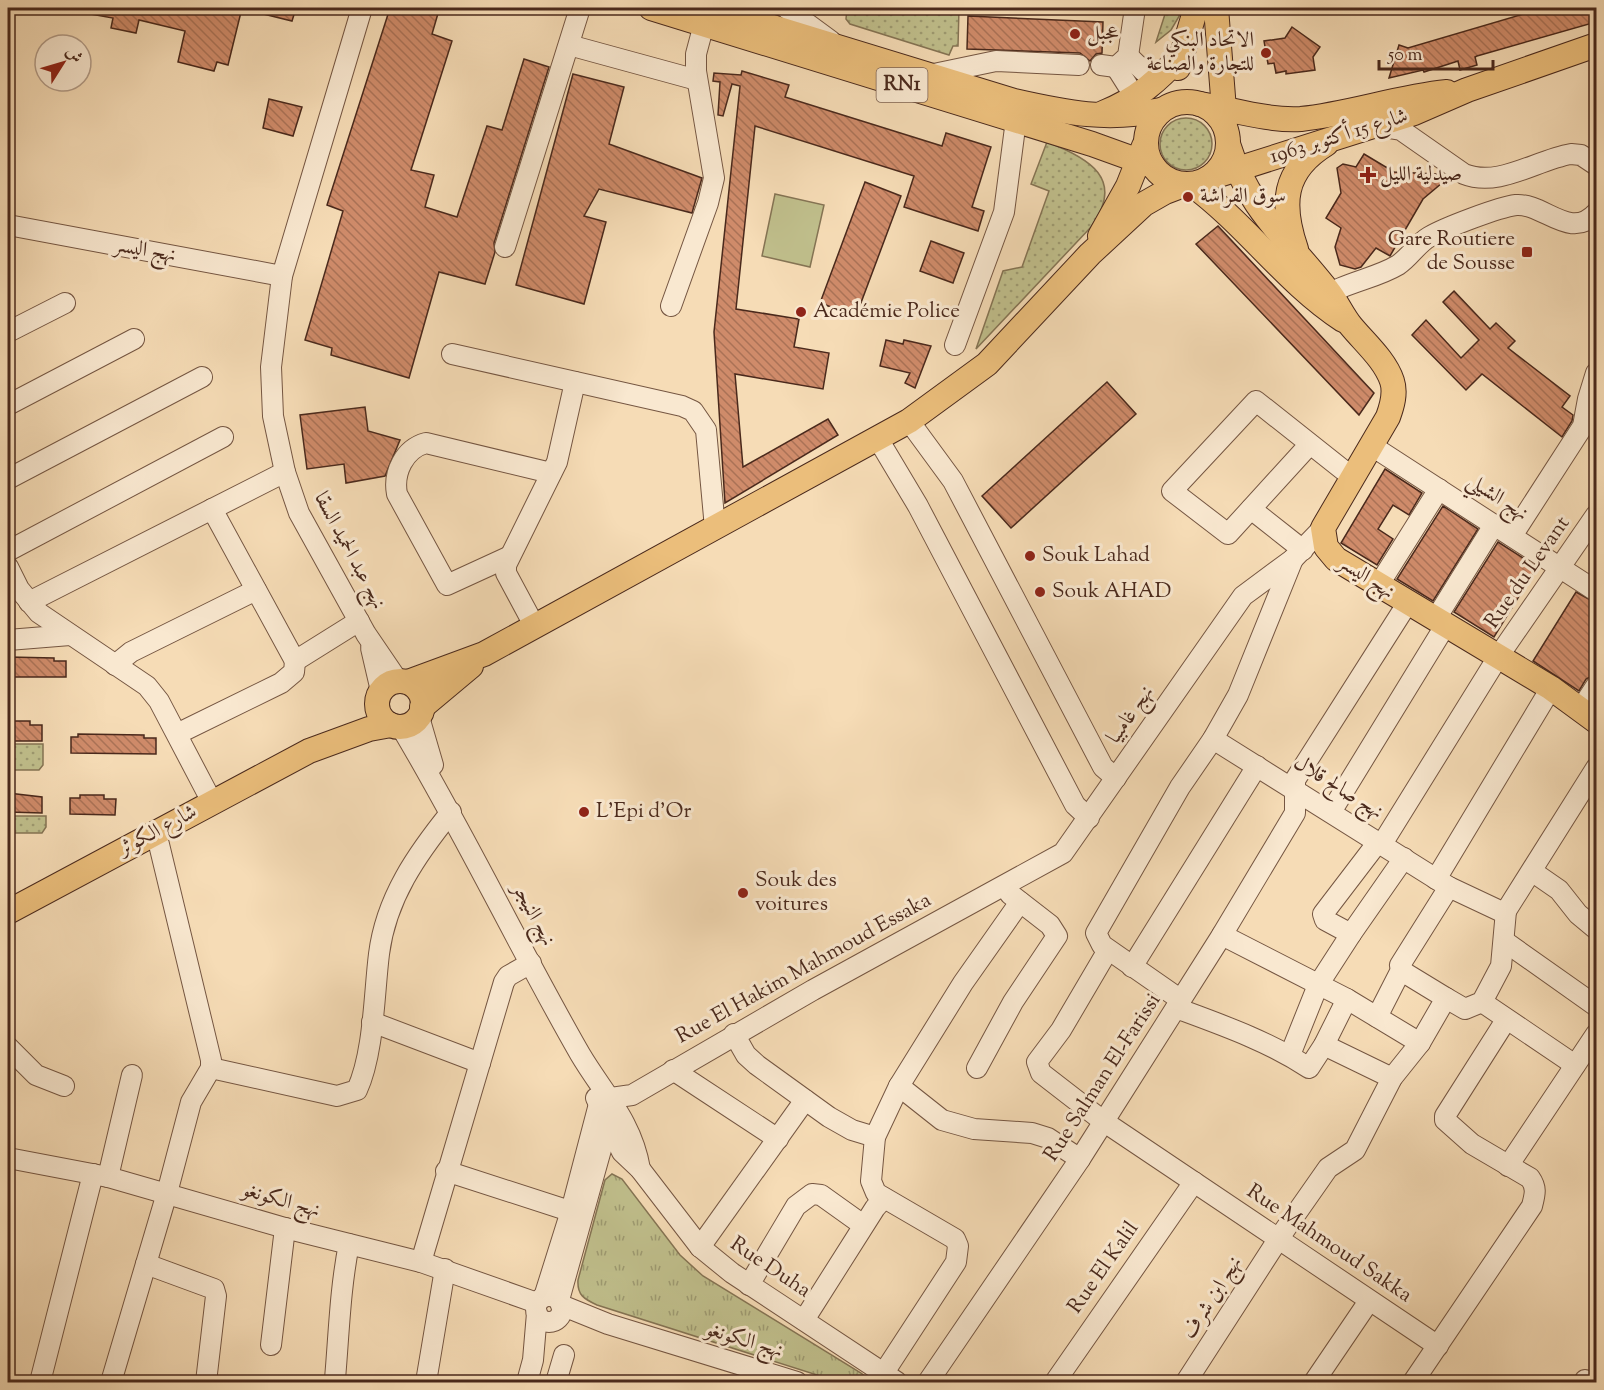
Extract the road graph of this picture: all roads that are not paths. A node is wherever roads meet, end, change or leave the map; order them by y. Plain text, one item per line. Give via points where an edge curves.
1 (580, 8) edge
2 (651, 8) edge
3 (786, 8) edge
4 (1136, 8) edge
5 (1196, 8) edge
6 (1216, 8) edge
7 (359, 13) edge
8 (707, 16) edge
9 (569, 45) junction
10 (1596, 45) edge
11 (838, 46) junction
12 (1182, 54) junction
13 (1115, 63) junction
14 (1079, 65) dead end
15 (929, 75) junction
16 (697, 80) junction
17 (1155, 82) junction
18 (1467, 90) junction
19 (1135, 97) junction
20 (1165, 108) junction
21 (1094, 117) junction
22 (1016, 120) junction
23 (1370, 126) junction
24 (1226, 127) junction
25 (1339, 135) junction
26 (1146, 156) junction
27 (1596, 165) edge
28 (1236, 169) junction
29 (1195, 182) junction
30 (1596, 213) edge
31 (8, 225) edge
32 (505, 247) dead end
33 (1090, 254) junction
34 (1299, 257) junction
35 (282, 276) junction
36 (1323, 298) junction
37 (65, 303) dead end
38 (671, 306) dead end
39 (8, 332) edge
40 (134, 339) dead end
41 (955, 345) dead end
42 (452, 354) dead end
43 (1596, 373) edge
44 (201, 377) dead end
45 (575, 382) junction
46 (8, 405) edge
47 (909, 421) junction
48 (223, 437) dead end
49 (878, 439) junction
50 (1310, 444) junction
51 (1372, 446) junction
52 (285, 472) junction
53 (551, 473) junction
54 (1352, 477) junction
55 (8, 479) edge
56 (1439, 489) junction
57 (212, 509) junction
58 (1251, 509) junction
59 (1596, 515) edge
60 (1494, 525) junction
61 (715, 528) junction
62 (1323, 528) junction
63 (1512, 536) junction
64 (8, 551) edge
65 (1298, 555) junction
66 (508, 557) junction
67 (8, 567) edge
68 (1560, 568) junction
69 (1378, 586) junction
70 (256, 590) junction
71 (1596, 591) edge
72 (29, 602) junction
73 (1407, 603) junction
74 (1440, 623) junction
75 (535, 627) junction
76 (362, 628) junction
77 (70, 635) junction
78 (8, 640) edge
79 (484, 654) junction
80 (1498, 657) junction
81 (295, 661) junction
82 (115, 665) junction
83 (1596, 686) edge
84 (391, 688) junction
85 (1551, 688) junction
86 (1589, 715) edge
87 (408, 719) junction
88 (177, 734) junction
89 (1213, 739) junction
90 (309, 752) junction
91 (1257, 766) junction
92 (1596, 768) edge
93 (1116, 777) junction
94 (1294, 789) junction
95 (212, 802) junction
96 (447, 804) junction
97 (1331, 812) junction
98 (1089, 818) junction
99 (156, 832) junction
100 (1380, 843) junction
101 (1404, 858) junction
102 (1533, 872) junction
103 (1443, 883) junction
104 (1001, 887) junction
105 (1020, 902) junction
106 (1506, 911) junction
107 (8, 912) edge
108 (1596, 929) edge
109 (1351, 934) junction
110 (1222, 935) junction
111 (1504, 941) junction
112 (1108, 950) junction
113 (531, 963) junction
114 (1132, 967) junction
115 (1401, 970) junction
116 (1318, 985) junction
117 (1446, 998) junction
118 (1347, 999) junction
119 (1482, 1002) junction
120 (1179, 1004) junction
121 (1596, 1006) edge
122 (1377, 1017) junction
123 (1506, 1020) junction
124 (372, 1022) junction
125 (734, 1034) junction
126 (1596, 1034) edge
127 (1420, 1043) junction
128 (1324, 1045) junction
129 (8, 1047) edge
130 (1290, 1056) junction
131 (480, 1063) junction
132 (1575, 1065) junction
133 (211, 1068) junction
134 (977, 1068) dead end
135 (673, 1070) junction
136 (132, 1075) dead end
137 (1392, 1077) junction
138 (64, 1086) dead end
139 (899, 1086) junction
140 (632, 1095) junction
141 (805, 1100) junction
142 (605, 1101) junction
143 (614, 1118) junction
144 (1104, 1121) junction
145 (875, 1137) junction
146 (778, 1139) junction
147 (8, 1158) edge
148 (1080, 1159) junction
149 (633, 1164) junction
150 (1508, 1166) junction
151 (597, 1169) junction
152 (446, 1171) junction
153 (100, 1176) junction
154 (1194, 1182) junction
155 (167, 1193) junction
156 (884, 1198) junction
157 (578, 1213) junction
158 (863, 1226) junction
159 (285, 1228) junction
160 (1279, 1238) junction
161 (349, 1244) junction
162 (700, 1247) junction
163 (421, 1262) junction
164 (146, 1264) junction
165 (445, 1269) junction
166 (749, 1285) junction
167 (1369, 1301) junction
168 (550, 1308) junction
169 (804, 1320) junction
170 (271, 1345) dead end
171 (1438, 1346) junction
172 (564, 1355) dead end
173 (890, 1378) edge
174 (40, 1383) edge
175 (111, 1383) edge
176 (206, 1383) edge
177 (338, 1383) edge
178 (426, 1383) edge
179 (527, 1383) edge
180 (556, 1383) edge
181 (797, 1383) edge
182 (928, 1383) edge
183 (1055, 1383) edge
184 (1186, 1383) edge
185 (1314, 1383) edge
186 (1413, 1383) edge

1 - 9 street
2 - 8 main road, RN1
3 - 11 street
4 - 13 street
5 - 12 main road
6 - 24 main road
7 - 35 street, نهج عبد الحميد السقا
8 - 11 main road, RN1
8 - 16 street via 696,54
8 - 22 main road, RN1
9 - 16 street
9 - 32 street
10 - 18 main road, شارع 15 أكتوبر 1963 / RN1
11 - 15 main road, RN1
12 - 17 main road
12 - 20 main road
13 - 17 street
13 - 19 street
14 - 15 street via 996,61
15 - 21 main road, RN1 via 1014,100
16 - 38 street via 714,178
17 - 19 main road
18 - 23 main road, شارع 15 أكتوبر 1963 / RN1 via 1414,113
18 - 24 main road, شارع 15 أكتوبر 1963 / RN1 via 1408,96 1299,119 1276,118
19 - 21 main road
20 - 21 main road, RN1 via 1131,116
20 - 24 main road, شارع 15 أكتوبر 1963 / RN1 via 1179,102 1200,104
20 - 26 main road via 1147,129
22 - 26 main road, RN1
22 - 41 street via 1004,212
23 - 25 main road, شارع 15 أكتوبر 1963 / RN1
23 - 27 street via 1401,130 1464,174 1476,178 1496,177 1570,154 1581,155
24 - 28 main road
24 - 29 main road via 1222,163
25 - 28 main road, شارع 15 أكتوبر 1963 / RN1
25 - 34 main road via 1304,163 1287,193 1285,208
26 - 29 main road, RN1 via 1167,179
26 - 33 main road
28 - 29 main road, شارع 15 أكتوبر 1963 / RN1
28 - 34 main road via 1258,207
29 - 33 main road, شارع 15 أكتوبر 1963 via 1144,204
29 - 36 main road
30 - 36 street via 1583,222 1573,223 1525,206 1507,207 1430,237 1398,265
31 - 35 street, نهج اليسر
33 - 47 main road via 987,364
34 - 36 main road
35 - 52 street, نهج عبد الحميد السقا via 271,367 273,416
36 - 51 main road via 1371,348 1392,383 1392,405
37 - 39 street
40 - 46 street
42 - 45 street
43 - 63 street via 1583,426
44 - 55 street
45 - 53 street
45 - 61 street via 682,406 701,419 706,430
47 - 49 main road
47 - 93 street via 953,481 1103,767
48 - 64 street
49 - 61 main road
49 - 98 street via 918,506 1075,805
50 - 54 street
50 - 58 street
50 - 58 street via 1256,400 1172,492 1228,534
51 - 54 main road
51 - 56 street, نهج الشيلي
52 - 57 street
52 - 76 street, نهج عبد الحميد السقا via 298,513
53 - 66 street
53 - 66 street via 426,444 406,454 395,483 397,494 447,585
54 - 62 main road
56 - 60 street, نهج الشيلي
56 - 69 street
57 - 70 street
57 - 72 street
58 - 65 street
59 - 68 street, Rue du Levant
60 - 63 street, نهج الشيلي
60 - 74 street
61 - 75 main road
62 - 65 street
62 - 69 main road, نهج اليسر via 1330,554
63 - 68 street, نهج الشيلي
65 - 89 street via 1238,695
65 - 93 street, نهج غامبيا via 1243,596
66 - 75 street via 507,573
67 - 72 street
68 - 71 street, نهج الشيلي
68 - 80 street, Rue du Levant
69 - 73 main road, نهج اليسر
70 - 81 street
70 - 82 street via 131,652
72 - 77 street
73 - 74 main road, نهج اليسر
73 - 94 street via 1295,780
74 - 80 main road, نهج اليسر
74 - 97 street
75 - 79 main road
76 - 81 street
76 - 84 street, نهج عبد الحميد السقا
77 - 78 street
77 - 82 street
79 - 84 main road, شارع الكوثر
79 - 87 main road
80 - 85 main road, نهج اليسر
80 - 100 street, Rue du Levant
81 - 88 street via 294,672 281,682
82 - 88 street via 147,686
83 - 86 street
84 - 87 main road via 380,715
84 - 87 main road via 420,693
84 - 90 main road, شارع الكوثر
85 - 86 main road, نهج اليسر
85 - 103 street
87 - 90 main road, شارع الكوثر
87 - 96 street, نهج النيجر
88 - 95 street
89 - 91 street, نهج صالح قلال
89 - 112 street via 1180,787 1096,933
90 - 95 main road, شارع الكوثر
91 - 94 street, نهج صالح قلال
91 - 114 street
92 - 102 street via 1559,823
93 - 98 street, نهج غامبيا
94 - 97 street, نهج صالح قلال
94 - 110 street, Rue Salman El-Farissi via 1295,813
95 - 99 main road, شارع الكوثر
96 - 113 street, نهج النيجر
96 - 124 street via 398,889 380,950
97 - 100 street, نهج صالح قلال
98 - 104 street, نهج غامبيا via 1063,852
99 - 107 main road, شارع الكوثر
99 - 133 street
100 - 101 street, نهج صالح قلال
100 - 109 street, Rue du Levant via 1323,914 1325,920
101 - 103 street, نهج صالح قلال
101 - 109 street
102 - 106 street
102 - 108 street via 1559,890
103 - 106 street, نهج صالح قلال via 1494,909
103 - 115 street via 1400,965
104 - 105 street
104 - 125 street, Rue El Hakim Mahmoud Essaka
105 - 134 street via 1055,930 1057,936
105 - 139 street
106 - 111 street
109 - 116 street
110 - 116 street
110 - 120 street, Rue Salman El-Farissi
111 - 119 street via 1497,978
111 - 121 street
112 - 114 street
112 - 144 street, Rue Mahmoud Sakka via 1061,1030 1037,1062 1045,1077
113 - 131 street via 504,982
113 - 142 street, نهج النيجر
114 - 120 street
115 - 117 street
115 - 122 street
116 - 118 street
116 - 130 street
117 - 119 street via 1465,1009
117 - 127 street, نهج ابن شرف
118 - 122 street
118 - 128 street
119 - 123 street
120 - 130 street
120 - 144 street, Rue Salman El-Farissi
122 - 127 street
123 - 132 street
123 - 150 street via 1445,1116 1448,1125
124 - 131 street
124 - 133 street via 361,1082 351,1093 336,1096
125 - 135 street, Rue El Hakim Mahmoud Essaka
125 - 141 street via 746,1055
126 - 132 street
127 - 137 street, نهج ابن شرف
128 - 130 street via 1309,1068
128 - 137 street
129 - 138 street via 36,1075
131 - 152 street
132 - 150 street
133 - 155 street via 190,1102
135 - 140 street, Rue El Hakim Mahmoud Essaka
135 - 146 street
136 - 153 street
137 - 160 street, نهج ابن شرف via 1355,1150 1328,1168
139 - 145 street
139 - 148 street via 942,1120 974,1129 1040,1135
140 - 142 street
140 - 143 street
141 - 145 street via 852,1130
141 - 146 street
142 - 143 street, Rue Duha
142 - 157 street
143 - 149 street, Rue Duha via 635,1146
143 - 151 street
144 - 148 street, Rue Salman El-Farissi
144 - 154 street, Rue Mahmoud Sakka
145 - 156 street via 871,1187
146 - 162 street
147 - 153 street, نهج الكونغو
148 - 182 street, Rue Salman El-Farissi
149 - 151 street
149 - 162 street, Rue Duha
150 - 171 street via 1535,1185 1532,1206
151 - 157 street
152 - 157 street
152 - 163 street
153 - 155 street, نهج الكونغو
153 - 174 street
154 - 160 street, Rue Mahmoud Sakka
154 - 183 street, Rue El Kalil
155 - 159 street, نهج الكونغو
155 - 164 street
156 - 158 street
156 - 173 street via 954,1239 959,1254
157 - 168 street
158 - 166 street via 821,1195 812,1194 796,1206
158 - 169 street
159 - 161 street, نهج الكونغو
159 - 170 street
160 - 167 street, Rue Mahmoud Sakka
160 - 184 street, نهج ابن شرف
161 - 163 street, نهج الكونغو
161 - 177 street via 341,1285 343,1306 335,1379
162 - 166 street, Rue Duha
163 - 165 street, نهج الكونغو
164 - 175 street
164 - 176 street via 214,1289
165 - 168 street, نهج الكونغو
165 - 178 street
166 - 169 street, Rue Duha
167 - 171 street, Rue Mahmoud Sakka
167 - 185 street
168 - 179 street
168 - 181 street, نهج الكونغو
169 - 173 street, Rue Duha
171 - 186 street
172 - 180 street

